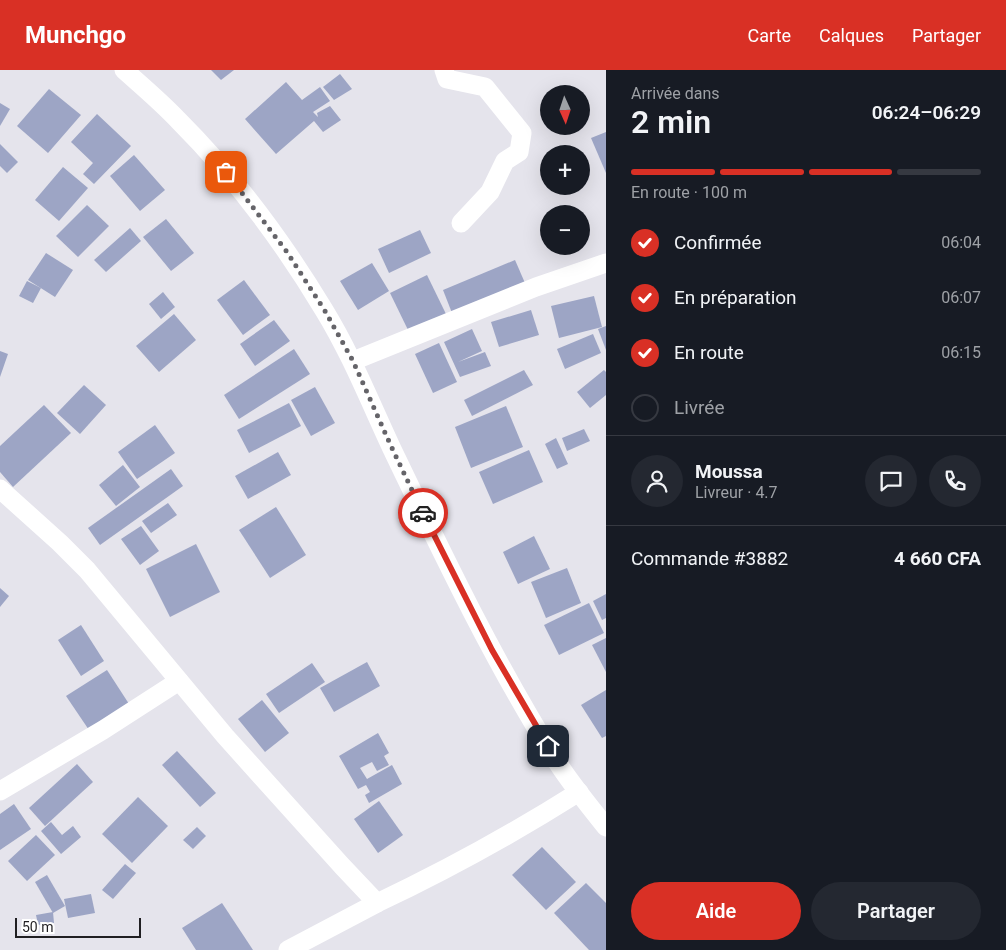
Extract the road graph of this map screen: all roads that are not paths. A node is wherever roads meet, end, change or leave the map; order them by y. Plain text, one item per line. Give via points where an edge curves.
1 (124, 70) edge
2 (444, 70) edge
3 (461, 223) dead end
4 (606, 263) edge
5 (353, 361) junction
6 (0, 489) edge
7 (179, 681) junction
8 (0, 792) edge
9 (579, 792) junction
10 (606, 827) edge
11 (377, 903) junction
12 (288, 950) edge

1 - 5 street via 178,120 226,172 287,252
2 - 3 street via 447,79 485,87 522,133 519,152 505,161 490,192
4 - 5 street via 536,287
5 - 9 street via 391,446 492,650
6 - 7 street via 87,570
7 - 8 street
7 - 11 street
9 - 10 street
9 - 11 street via 433,877
11 - 12 street

